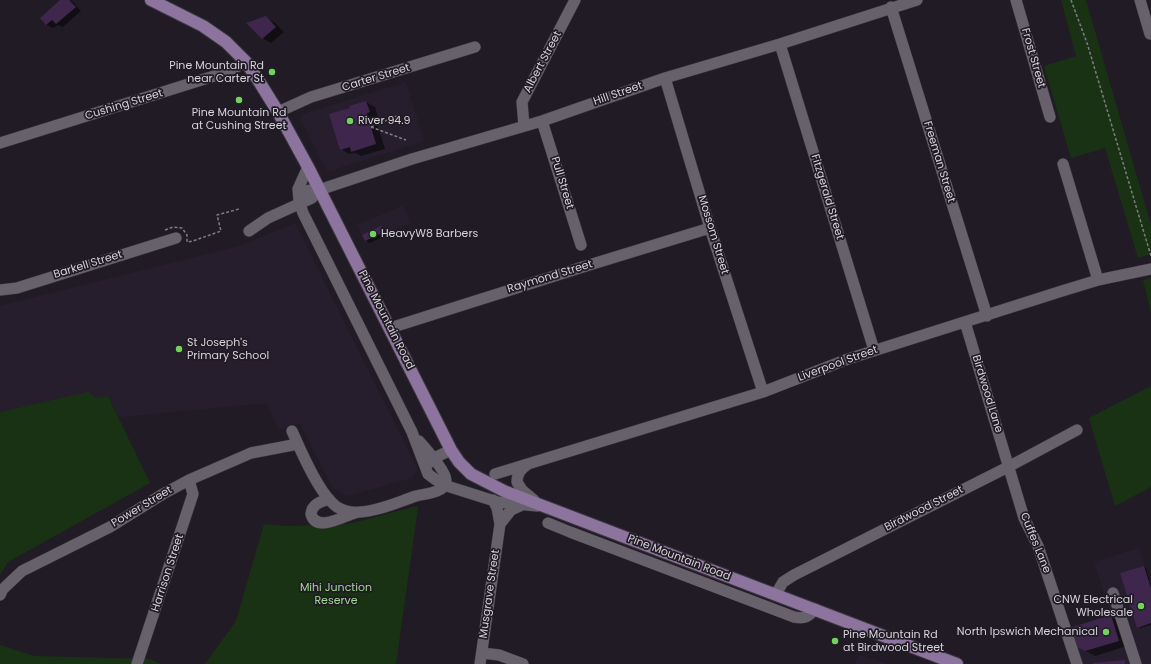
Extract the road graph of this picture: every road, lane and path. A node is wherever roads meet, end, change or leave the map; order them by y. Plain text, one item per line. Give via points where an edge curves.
1 (151, 0) edge
2 (575, 0) edge
3 (1016, 0) edge
4 (1071, 0) edge
5 (1140, 0) edge
6 (913, 1) edge
7 (891, 8) junction
8 (1150, 34) dead end
9 (780, 44) junction
10 (475, 47) dead end
11 (246, 62) junction
12 (665, 78) junction
13 (278, 112) junction
14 (399, 115) dead end
15 (1050, 117) dead end
16 (542, 121) junction
17 (524, 126) junction
18 (406, 140) dead end
19 (0, 143) edge
20 (1063, 164) dead end
21 (308, 167) junction
22 (319, 190) junction
23 (300, 203) junction
24 (239, 209) dead end
25 (710, 228) junction
26 (249, 231) dead end
27 (176, 238) dead end
28 (193, 241) dead end
29 (581, 245) dead end
30 (1151, 255) edge
31 (1151, 269) edge
32 (1098, 280) junction
33 (0, 290) edge
34 (987, 316) junction
35 (965, 322) junction
36 (390, 328) junction
37 (874, 350) junction
38 (763, 392) junction
39 (1077, 430) dead end
40 (292, 431) dead end
41 (412, 432) junction
42 (298, 444) junction
43 (451, 450) junction
44 (432, 458) junction
45 (528, 465) junction
46 (1008, 467) junction
47 (427, 471) junction
48 (495, 474) dead end
49 (189, 480) junction
50 (444, 485) junction
51 (417, 496) junction
52 (329, 499) junction
53 (493, 500) junction
54 (522, 504) junction
55 (543, 506) junction
56 (358, 513) junction
57 (548, 523) dead end
58 (500, 524) junction
59 (1113, 593) dead end
60 (776, 594) junction
61 (0, 595) edge
62 (815, 609) junction
63 (481, 659) edge
64 (137, 664) edge
65 (523, 664) edge
66 (957, 664) edge
67 (1077, 664) edge
68 (1136, 664) edge

1 - 11 main road, Pine Mountain Road via 214,33
2 - 17 street, Albert Street via 522,102
3 - 15 street, Frost Street
4 - 30 path via 1087,43
5 - 8 street
6 - 7 street, Hill Street
7 - 9 street, Hill Street
7 - 34 street, Freeman Street
9 - 12 street, Hill Street
9 - 37 street, Fitzgerald Street
10 - 13 street, Carter Street via 311,97
11 - 13 main road, Pine Mountain Road
11 - 19 street, Cushing Street via 226,73
12 - 16 street, Hill Street
12 - 25 street, Mossom Street
13 - 21 main road, Pine Mountain Road
14 - 18 path via 371,127
16 - 17 street, Hill Street
16 - 29 street, Pull Street
17 - 22 street, Hill Street via 412,158
20 - 32 street
21 - 22 main road, Pine Mountain Road
21 - 23 street via 298,189
22 - 23 street via 307,190 300,197
22 - 36 main road, Pine Mountain Road
23 - 26 street
23 - 41 street
24 - 28 path via 216,215 221,231
25 - 36 street, Raymond Street
25 - 38 street, Mossom Street
27 - 33 street, Barkell Street via 24,286
31 - 32 street, Liverpool Street
32 - 34 street, Liverpool Street
34 - 35 street, Liverpool Street
35 - 37 street, Liverpool Street
35 - 46 street, Birdwood Lane
36 - 43 main road, Pine Mountain Road
37 - 38 street, Liverpool Street
38 - 45 street, Liverpool Street
39 - 46 street, Birdwood Street
40 - 42 street
41 - 44 street
41 - 47 street
42 - 49 street, Power Street via 252,453
42 - 52 street via 319,486
43 - 44 street
43 - 55 main road, Pine Mountain Road via 475,476 504,491
44 - 47 street
44 - 50 street via 445,475
45 - 48 street, Liverpool Street
45 - 55 street via 519,472 518,485 523,492
46 - 60 street, Birdwood Street via 786,580
46 - 67 street, Cuffes Lane via 1024,518 1038,546
47 - 50 street, Pine Mountain Road
47 - 51 street via 426,486
49 - 61 street, Power Street via 110,527 22,571
49 - 64 street, Harrison Street via 192,494 189,506
50 - 51 street via 439,490
50 - 53 street, Pine Mountain Road
51 - 56 street
52 - 56 street via 340,509
52 - 56 street via 313,507 311,514 315,521 333,522
53 - 54 street, Pine Mountain Road
53 - 58 street, Musgrave Street
54 - 55 street, Pine Mountain Road
54 - 58 street via 511,510
55 - 60 main road, Pine Mountain Road
57 - 62 street, Pine Mountain Road via 794,617 806,618
58 - 63 street, Musgrave Street
59 - 68 street
60 - 62 main road, Pine Mountain Road
62 - 66 main road, Pine Mountain Road
63 - 65 street via 499,654

